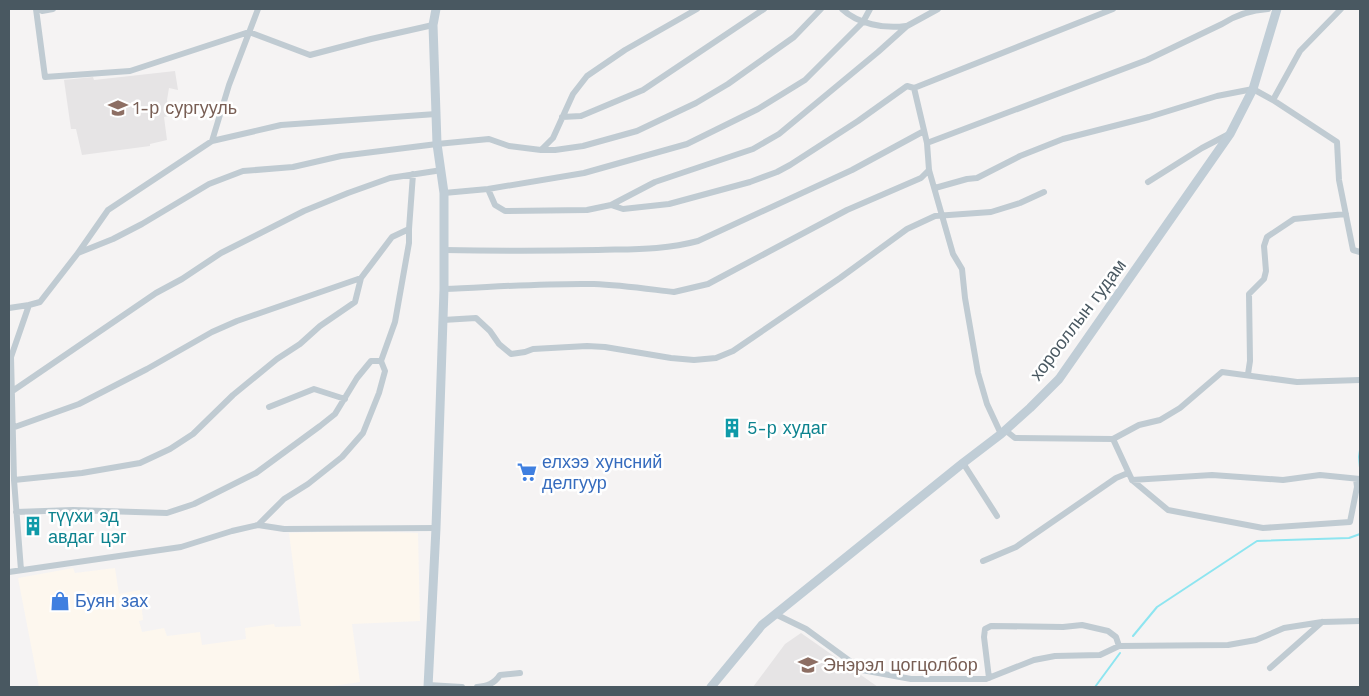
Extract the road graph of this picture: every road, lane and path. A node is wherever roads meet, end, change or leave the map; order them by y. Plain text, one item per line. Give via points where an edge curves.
1 (36, 9) edge
2 (40, 9) edge
3 (54, 9) edge
4 (258, 9) edge
5 (436, 9) edge
6 (697, 9) edge
7 (764, 9) edge
8 (821, 9) edge
9 (842, 9) edge
10 (870, 9) edge
11 (938, 9) edge
12 (1112, 9) edge
13 (1268, 9) edge
14 (1277, 9) edge
15 (1341, 9) edge
16 (863, 22) junction
17 (433, 25) junction
18 (907, 26) junction
19 (249, 32) junction
20 (914, 88) junction
21 (1253, 89) junction
22 (1273, 100) junction
23 (436, 114) junction
24 (562, 117) junction
25 (924, 131) junction
26 (1230, 134) junction
27 (212, 142) junction
28 (927, 143) junction
29 (437, 144) junction
30 (541, 150) junction
31 (442, 170) junction
32 (929, 170) junction
33 (413, 174) junction
34 (1148, 182) dead end
35 (935, 188) junction
36 (488, 190) junction
37 (1044, 192) dead end
38 (444, 193) junction
39 (612, 205) junction
40 (1346, 214) junction
41 (941, 215) junction
42 (409, 229) junction
43 (444, 250) junction
44 (1360, 252) edge
45 (78, 253) junction
46 (362, 278) junction
47 (444, 289) junction
48 (29, 305) junction
49 (9, 308) edge
50 (443, 320) junction
51 (381, 362) junction
52 (1248, 374) junction
53 (1360, 380) edge
54 (12, 392) junction
55 (345, 399) junction
56 (269, 407) dead end
57 (12, 428) junction
58 (1003, 432) junction
59 (1112, 439) junction
60 (963, 463) junction
61 (1128, 473) junction
62 (1358, 479) edge
63 (14, 480) junction
64 (1132, 480) junction
65 (16, 512) junction
66 (997, 516) dead end
67 (258, 525) junction
68 (436, 528) junction
69 (983, 561) dead end
70 (21, 570) junction
71 (9, 572) edge
72 (775, 614) junction
73 (1360, 621) edge
74 (1322, 622) junction
75 (1118, 646) junction
76 (1270, 668) dead end
77 (520, 673) dead end
78 (989, 678) junction
79 (428, 686) edge
80 (462, 687) edge
81 (477, 687) edge
82 (711, 687) edge

1 - 19 street via 44,78 130,71
2 - 3 street
4 - 19 street
5 - 17 main road
6 - 24 street via 587,76 573,94
7 - 24 street via 643,90 581,116
8 - 30 street via 794,37 696,103 637,131 583,146
9 - 16 street via 850,17
10 - 16 street
11 - 18 street
12 - 20 street
13 - 28 street via 1232,17 1147,60
14 - 21 main road, хорооллын гудам
15 - 22 street via 1300,51
16 - 18 street
16 - 36 street via 804,80 764,106 687,144 584,173
17 - 19 street via 310,55
17 - 23 main road
18 - 39 street via 779,134 752,149 655,182
19 - 27 street
20 - 25 street
20 - 39 street via 907,86 790,166 750,182 654,207 623,209
21 - 22 street
21 - 26 main road, хорооллын гудам
21 - 35 street via 1063,139 977,178
22 - 40 street via 1337,142 1339,180
23 - 27 street via 281,125
23 - 29 main road
24 - 30 street via 553,138
25 - 28 street
25 - 43 street via 852,170 698,241 642,249
26 - 34 street
26 - 58 main road, хорооллын гудам via 1059,379
27 - 45 street via 108,210
28 - 32 street
29 - 30 street via 489,140
29 - 31 main road
29 - 45 street via 341,156 293,167 242,171 209,184 113,239
31 - 33 street
31 - 38 main road
32 - 35 street
32 - 47 street via 921,178 847,210 708,284 687,290 674,292 595,284
33 - 42 street
33 - 54 street via 390,178 304,211 220,253
35 - 41 street
36 - 38 street
36 - 39 street via 495,205 505,211 587,210
37 - 41 street via 990,212
38 - 43 main road
40 - 44 street via 1353,250
40 - 52 street via 1294,219 1267,237 1264,280 1249,294
41 - 50 street via 907,229 733,352 716,358 681,359 578,346 511,354 476,318
41 - 58 street via 962,269 978,373 987,404
42 - 46 street via 392,237
42 - 51 street via 410,243 395,322
43 - 47 main road
45 - 48 street via 40,302
46 - 57 street via 237,321 78,404
46 - 63 street via 355,302 232,395 192,434 170,449 140,463
47 - 50 main road
48 - 49 street
48 - 54 street via 11,357
50 - 68 main road
51 - 55 street via 371,361
51 - 67 street via 385,371 363,433 342,457 284,499
52 - 53 street via 1297,382
52 - 59 street via 1222,372 1180,408 1160,420
54 - 57 street
55 - 56 street via 314,389
55 - 65 street via 335,414 256,473 194,504 167,513
57 - 63 street
58 - 59 street via 1015,438
58 - 60 main road, хорооллын гудам
59 - 61 street
60 - 66 street
60 - 72 main road, хорооллын гудам
61 - 64 street
61 - 69 street via 1016,547
62 - 64 street via 1320,475 1283,480 1212,475
62 - 64 street via 1350,522 1263,528 1168,510
63 - 65 street
65 - 70 street
67 - 68 street via 284,529
67 - 70 street via 181,547
68 - 79 main road
70 - 71 street
72 - 78 street via 806,629 862,670 911,679
72 - 82 main road, хорооллын гудам via 762,625
73 - 74 street
74 - 75 street via 1284,628 1256,640 1228,645
74 - 76 street
75 - 78 street via 1100,654 1034,660
75 - 78 street via 1116,637 1108,631 1082,625 991,626 985,629 984,637
77 - 81 street via 500,675 492,683
79 - 80 street

